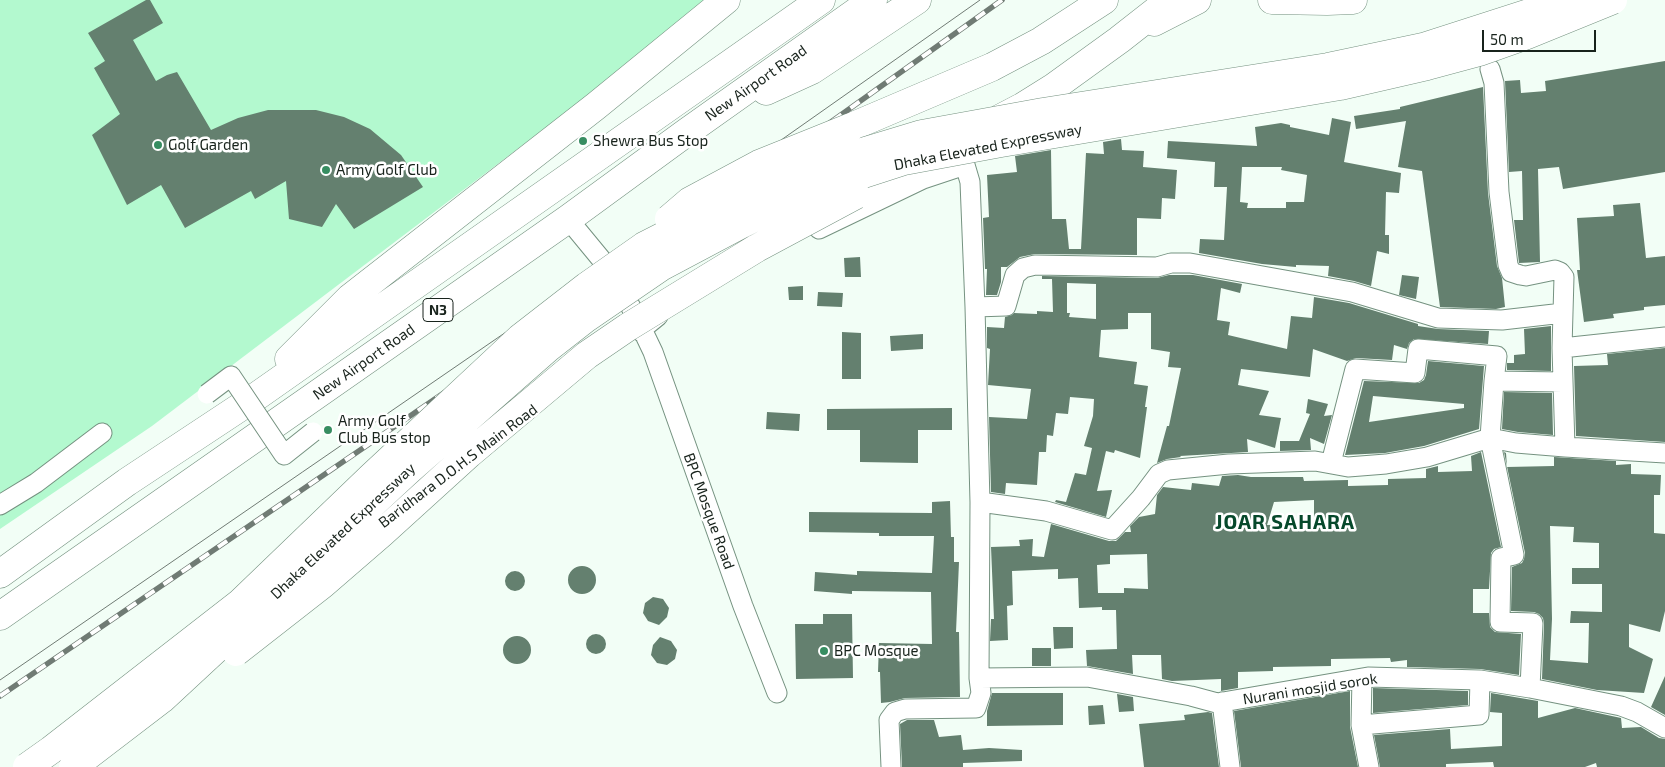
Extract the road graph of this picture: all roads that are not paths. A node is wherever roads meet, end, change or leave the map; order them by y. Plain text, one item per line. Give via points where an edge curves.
1 (726, 0) edge
2 (820, 0) edge
3 (873, 0) edge
4 (917, 0) edge
5 (1104, 0) edge
6 (1170, 0) edge
7 (1198, 0) edge
8 (1272, 0) edge
9 (1352, 0) edge
10 (1563, 0) edge
11 (1613, 0) edge
12 (1119, 40) junction
13 (1490, 69) dead end
14 (706, 118) junction
15 (568, 219) junction
16 (644, 246) junction
17 (975, 307) junction
18 (1563, 313) junction
19 (642, 329) junction
20 (1665, 337) edge
21 (1562, 348) junction
22 (1494, 381) junction
23 (1563, 382) junction
24 (207, 394) dead end
25 (257, 396) junction
26 (313, 432) dead end
27 (102, 433) dead end
28 (1490, 438) junction
29 (1564, 447) junction
30 (1665, 453) edge
31 (1331, 463) junction
32 (980, 502) junction
33 (0, 505) edge
34 (0, 574) edge
35 (0, 616) edge
36 (979, 678) junction
37 (1362, 678) junction
38 (1480, 680) junction
39 (1530, 688) junction
40 (777, 693) dead end
41 (162, 699) junction
42 (1222, 702) junction
43 (1361, 725) junction
44 (1665, 728) edge
45 (27, 767) edge
46 (73, 767) edge
47 (79, 767) edge
48 (891, 767) edge
49 (1230, 767) edge
50 (1368, 767) edge

1 - 25 highway via 623,85 350,298 302,344
2 - 25 highway, New Airport Road / N3
3 - 14 highway, New Airport Road / N3
4 - 14 highway via 812,70
5 - 16 highway, bridge via 1041,41 992,67 759,164 723,183 690,201
6 - 12 highway
7 - 12 highway
8 - 9 highway
10 - 16 highway, Dhaka Elevated Expressway, bridge via 1423,47 1328,67 922,134 813,167
11 - 41 highway, Dhaka Elevated Expressway, bridge via 1527,35 1427,66 1340,86 904,161 782,204 661,267 548,348 409,470
12 - 41 highway, bridge via 1022,107 757,248 628,327 588,355 476,448 323,584 190,688
13 - 18 street via 1494,83 1499,192 1508,265 1511,272 1526,276 1554,270 1560,272 1564,277
14 - 15 highway, New Airport Road / N3
15 - 19 street via 614,276
15 - 35 highway, New Airport Road / N3
16 - 45 highway, Dhaka Elevated Expressway, bridge via 520,338 240,603
17 - 18 street via 1006,306 1014,275 1035,265 1157,267 1190,263 1352,292 1438,318 1502,320
17 - 19 street, Baridhara D.O.H.S Main Road via 970,182 965,165 923,180 747,264 657,316
17 - 32 street
18 - 21 street
19 - 40 street, BPC Mosque Road
19 - 47 street, Baridhara D.O.H.S Main Road via 334,559
20 - 21 street
21 - 23 street
22 - 23 street
22 - 28 street
22 - 31 street via 1497,356 1418,349 1415,373 1355,369
23 - 29 street
24 - 26 street, bridge via 231,376 284,455
25 - 34 highway, New Airport Road / N3 via 127,482
27 - 33 street via 36,483
28 - 29 street
28 - 31 street via 1427,457 1386,464 1348,466
28 - 39 street via 1514,555 1501,558 1500,622 1533,623
29 - 30 street
31 - 32 street via 1228,464 1168,470 1159,474 1112,530 1046,511
32 - 36 street
36 - 42 street, Nurani mosjid sorok via 1086,677
36 - 48 street via 976,708 905,709 895,712 889,720
37 - 38 street, Nurani mosjid sorok
37 - 42 street, Nurani mosjid sorok
37 - 43 street
38 - 39 street, Nurani mosjid sorok
38 - 43 street via 1479,715
39 - 44 street, Nurani mosjid sorok via 1631,709
41 - 46 highway, Dhaka Elevated Expressway, bridge
42 - 49 street
43 - 50 street

